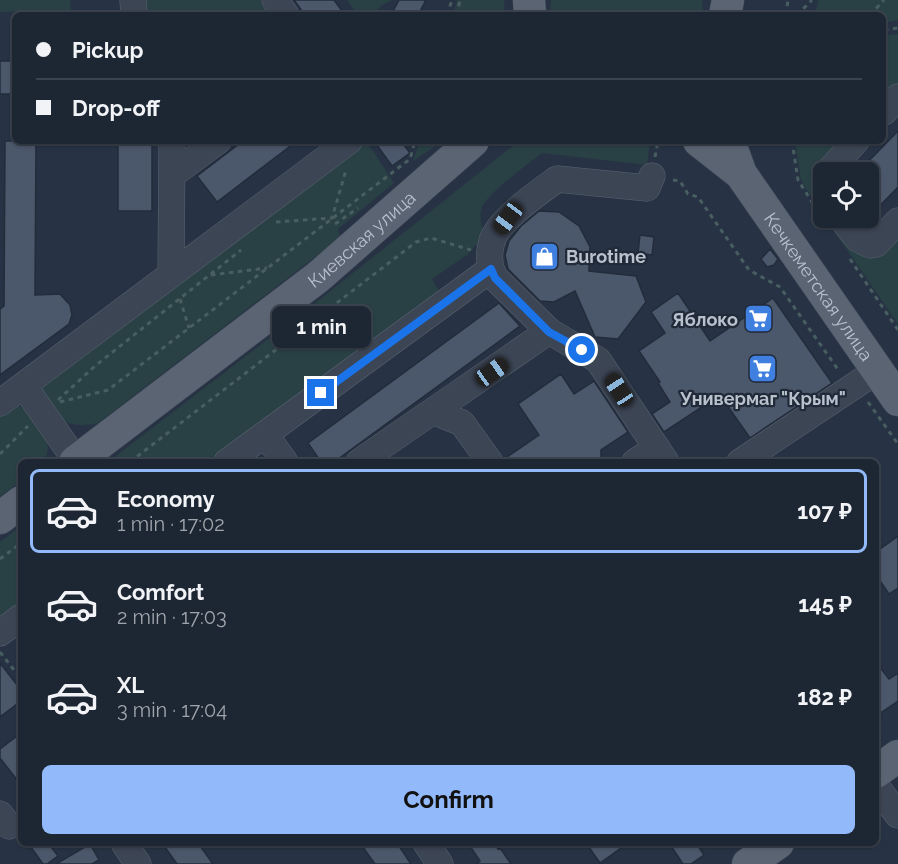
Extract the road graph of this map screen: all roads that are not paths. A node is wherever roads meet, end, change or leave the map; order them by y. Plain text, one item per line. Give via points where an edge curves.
1 (898, 97) edge
2 (886, 110) edge
3 (172, 144) edge
4 (214, 144) edge
5 (470, 144) edge
6 (703, 144) edge
7 (730, 144) edge
8 (853, 144) edge
9 (348, 152) edge
10 (837, 162) edge
11 (741, 174) junction
12 (172, 175) junction
13 (652, 176) road end
14 (898, 221) edge
15 (849, 228) edge
16 (490, 263) junction
17 (190, 270) junction
18 (549, 332) junction
19 (866, 377) junction
20 (24, 386) junction
21 (898, 400) edge
22 (0, 403) edge
23 (435, 412) junction
24 (265, 434) junction
25 (662, 455) edge
26 (74, 459) edge
27 (80, 459) edge
28 (231, 459) edge
29 (283, 459) edge
30 (364, 459) edge
31 (488, 459) edge
32 (647, 459) edge
33 (744, 459) edge
34 (18, 504) edge
35 (0, 518) edge
36 (18, 619) edge
37 (0, 633) edge
38 (898, 756) edge
39 (879, 770) edge
40 (879, 790) edge
41 (898, 815) edge
42 (126, 846) edge
43 (428, 846) edge
44 (138, 864) edge
45 (440, 864) edge

1 - 2 street
3 - 12 street
4 - 12 street
5 - 27 main road, Киевская улица via 318,277
6 - 11 main road, Кечкеметская улица
7 - 11 main road, Кечкеметская улица
8 - 10 street
9 - 17 street
11 - 19 main road, Кечкеметская улица
12 - 17 street
13 - 16 street via 647,188 557,178 508,218 492,238
14 - 15 street via 876,244 870,245
16 - 18 street via 495,278
16 - 24 street
17 - 20 street
18 - 23 street
18 - 25 street via 598,360
19 - 21 main road, Кечкеметская улица
19 - 33 street
20 - 22 street
20 - 26 street
23 - 30 street
23 - 31 street via 462,423
24 - 28 street
24 - 29 street
25 - 32 street
34 - 35 main road
36 - 37 street
38 - 39 main road
40 - 41 street
42 - 44 street
43 - 45 street

